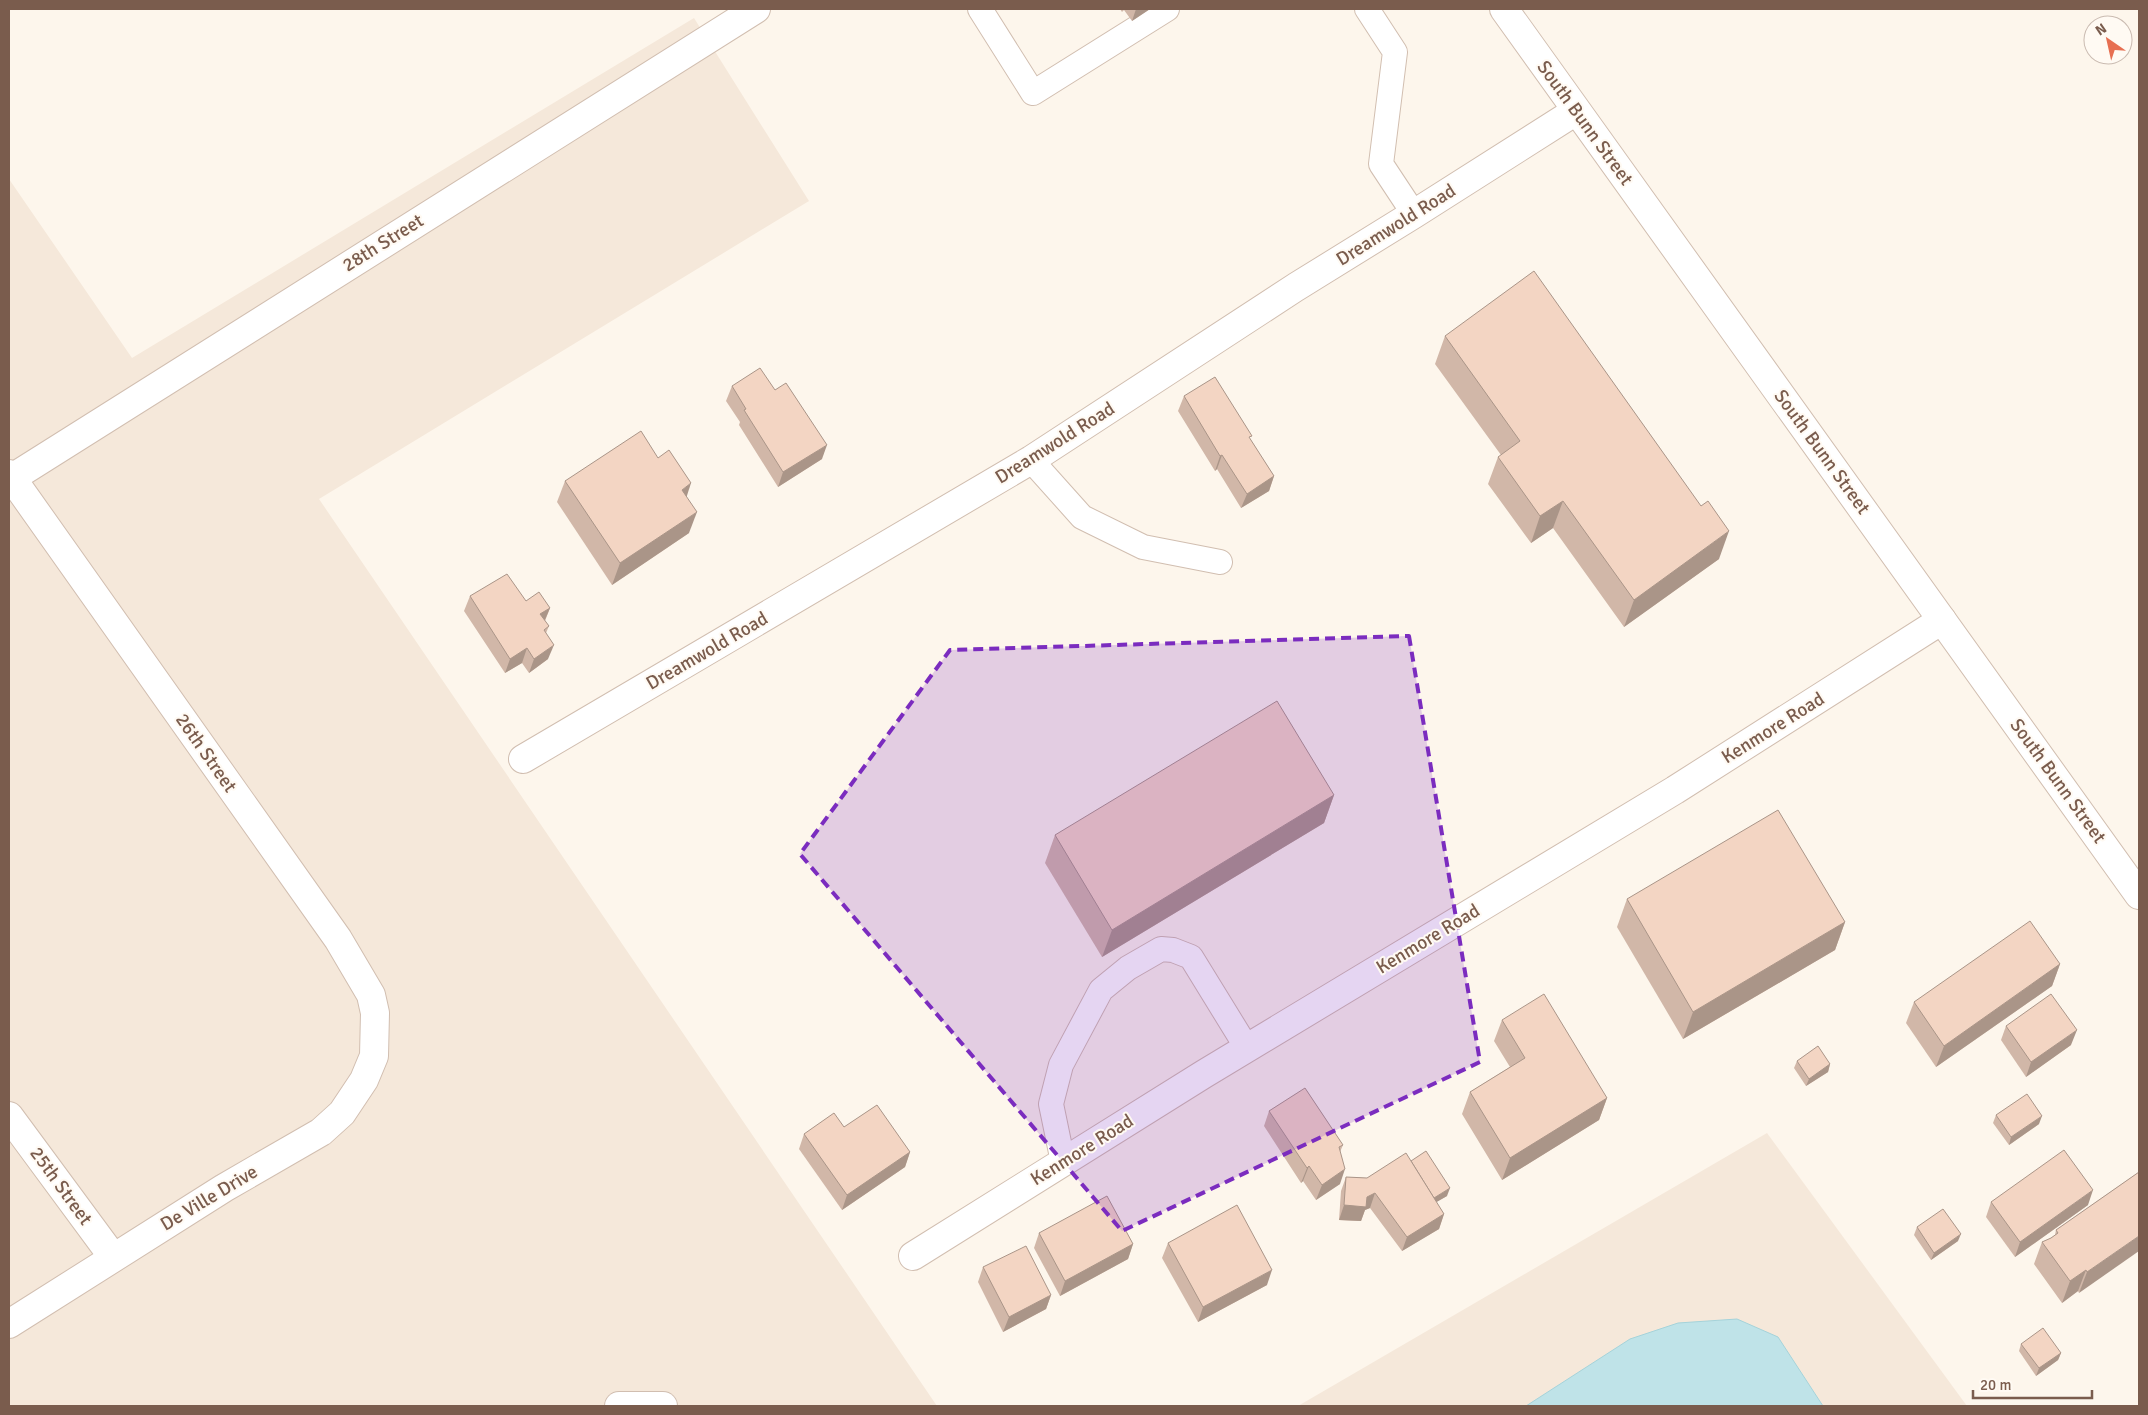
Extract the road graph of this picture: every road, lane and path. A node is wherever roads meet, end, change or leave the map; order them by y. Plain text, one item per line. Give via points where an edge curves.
1 (756, 9) edge
2 (980, 9) edge
3 (1167, 9) edge
4 (1368, 9) edge
5 (1504, 9) edge
6 (1576, 111) junction
7 (1414, 214) junction
8 (1031, 460) junction
9 (10, 476) edge
10 (1220, 562) dead end
11 (1942, 620) junction
12 (523, 759) dead end
13 (2139, 895) edge
14 (375, 1044) joint
15 (1247, 1048) junction
16 (9, 1116) edge
17 (1063, 1162) junction
18 (912, 1256) dead end
19 (113, 1257) junction
20 (9, 1324) edge
21 (619, 1406) edge
22 (663, 1406) edge

1 - 9 street, 28th Street
2 - 3 lane via 1033,93
4 - 7 lane via 1395,52 1381,164
5 - 6 street, South Bunn Street
6 - 7 street, Dreamwold Road
6 - 11 street, South Bunn Street
7 - 8 street, Dreamwold Road via 1296,286
8 - 10 lane via 1082,517 1143,547
8 - 12 street, Dreamwold Road
9 - 14 street, 26th Street via 338,939 371,995 375,1012
11 - 13 street, South Bunn Street
11 - 15 street, Kenmore Road via 1675,790
14 - 19 street, De Ville Drive via 374,1056 364,1080 342,1113 321,1132
15 - 17 street, Kenmore Road
15 - 17 lane via 1191,957 1161,949 1128,968 1100,990 1061,1065 1051,1104
16 - 19 street, 25th Street
17 - 18 street, Kenmore Road
19 - 20 street, De Ville Drive
21 - 22 street

